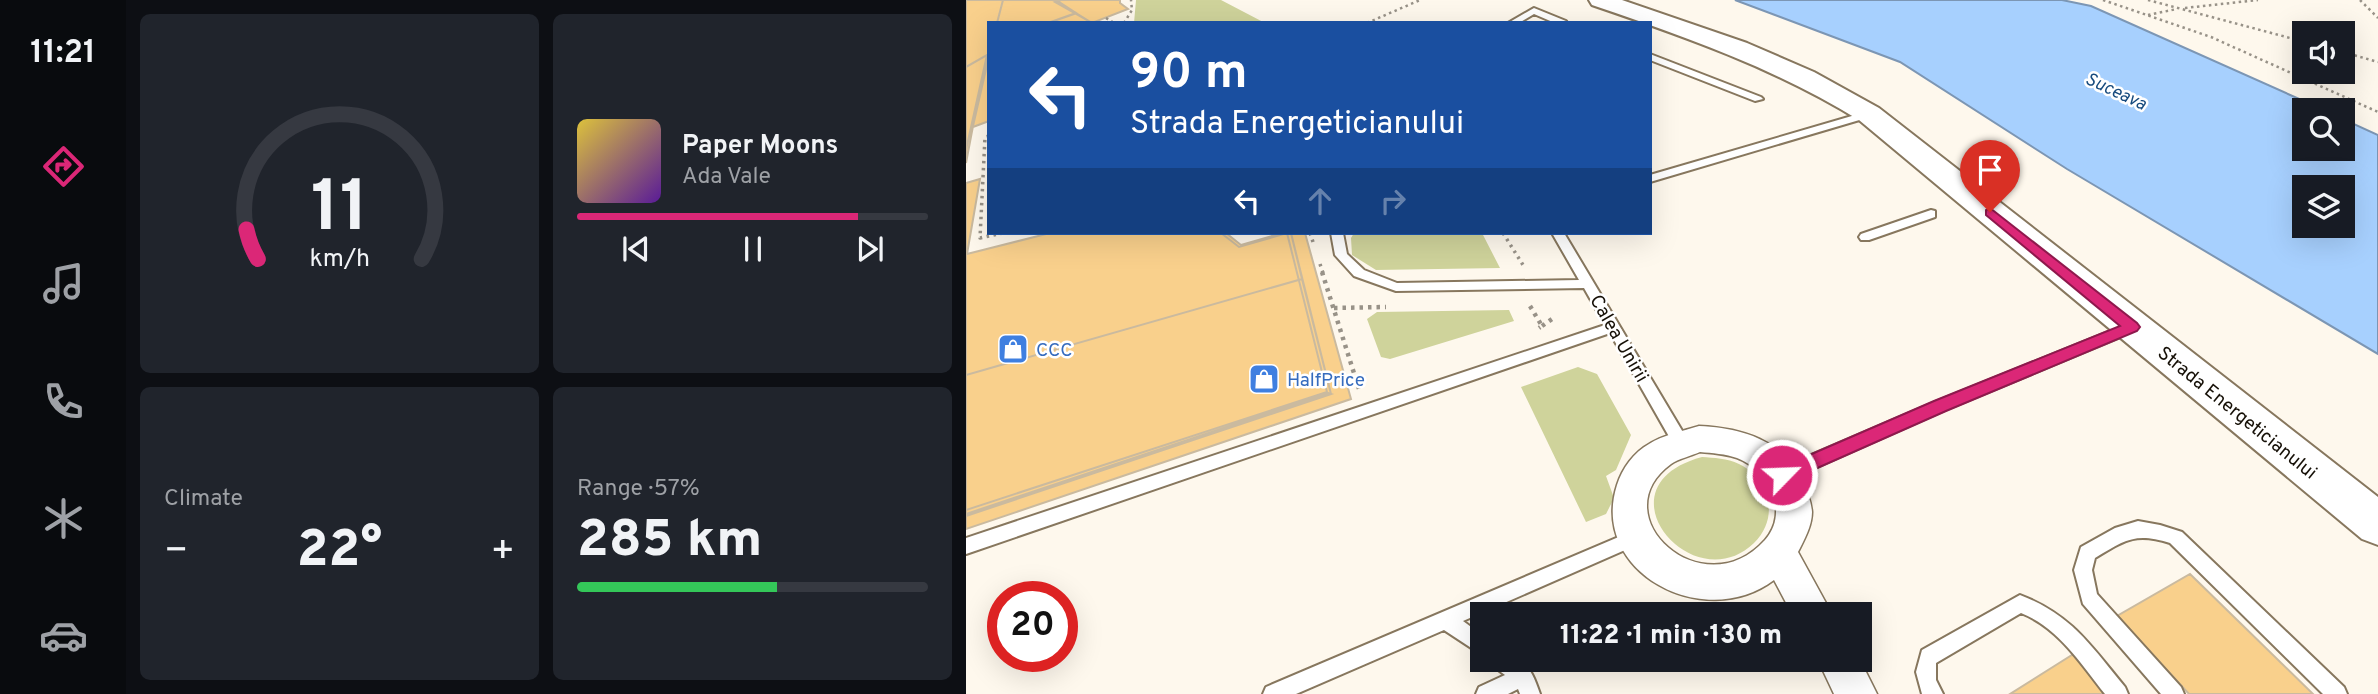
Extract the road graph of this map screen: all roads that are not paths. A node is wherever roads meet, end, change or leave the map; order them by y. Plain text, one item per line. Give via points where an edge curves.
1 (1600, 0) edge
2 (1516, 21) edge
3 (1558, 21) edge
4 (1652, 58) edge
5 (1758, 99) dead end
6 (1869, 114) junction
7 (1652, 178) edge
8 (1931, 214) dead end
9 (1337, 235) edge
10 (1559, 235) edge
11 (1865, 237) dead end
12 (1588, 285) junction
13 (1613, 327) junction
14 (2132, 327) junction
15 (1681, 443) junction
16 (1782, 475) junction
17 (2378, 524) edge
18 (1635, 538) junction
19 (966, 546) edge
20 (1779, 554) junction
21 (1806, 602) edge
22 (1446, 620) junction
23 (1470, 637) edge
24 (1513, 672) edge
25 (1844, 672) edge
26 (1527, 685) edge
27 (1273, 694) edge
28 (1486, 694) edge
29 (1856, 694) edge
30 (1933, 694) edge
31 (2118, 694) edge
32 (2174, 694) edge
33 (2337, 694) edge

1 - 6 street, Strada Energeticianului via 1769,60
2 - 3 lane via 1534,11
4 - 5 lane
6 - 7 lane
6 - 14 street, Strada Energeticianului
8 - 11 lane
9 - 12 lane via 1341,255 1359,273 1396,287
10 - 12 lane, Calea Unirii
12 - 13 lane, Calea Unirii
13 - 15 lane, Calea Unirii
13 - 19 lane
14 - 16 lane
14 - 17 street, Strada Energeticianului
15 - 16 street via 1699,439 1737,443 1769,461
15 - 18 street via 1659,453 1641,470 1631,491 1628,514
16 - 20 street via 1794,514 1790,535
18 - 20 street via 1651,559 1675,575 1703,583 1732,581 1759,572
18 - 22 lane
20 - 21 street
22 - 23 lane
22 - 27 lane
24 - 26 lane
25 - 29 street
26 - 28 lane
30 - 31 lane via 1923,671 1929,657 2020,604 2057,622
32 - 33 lane via 2089,598 2083,570 2087,552 2132,527 2176,537

